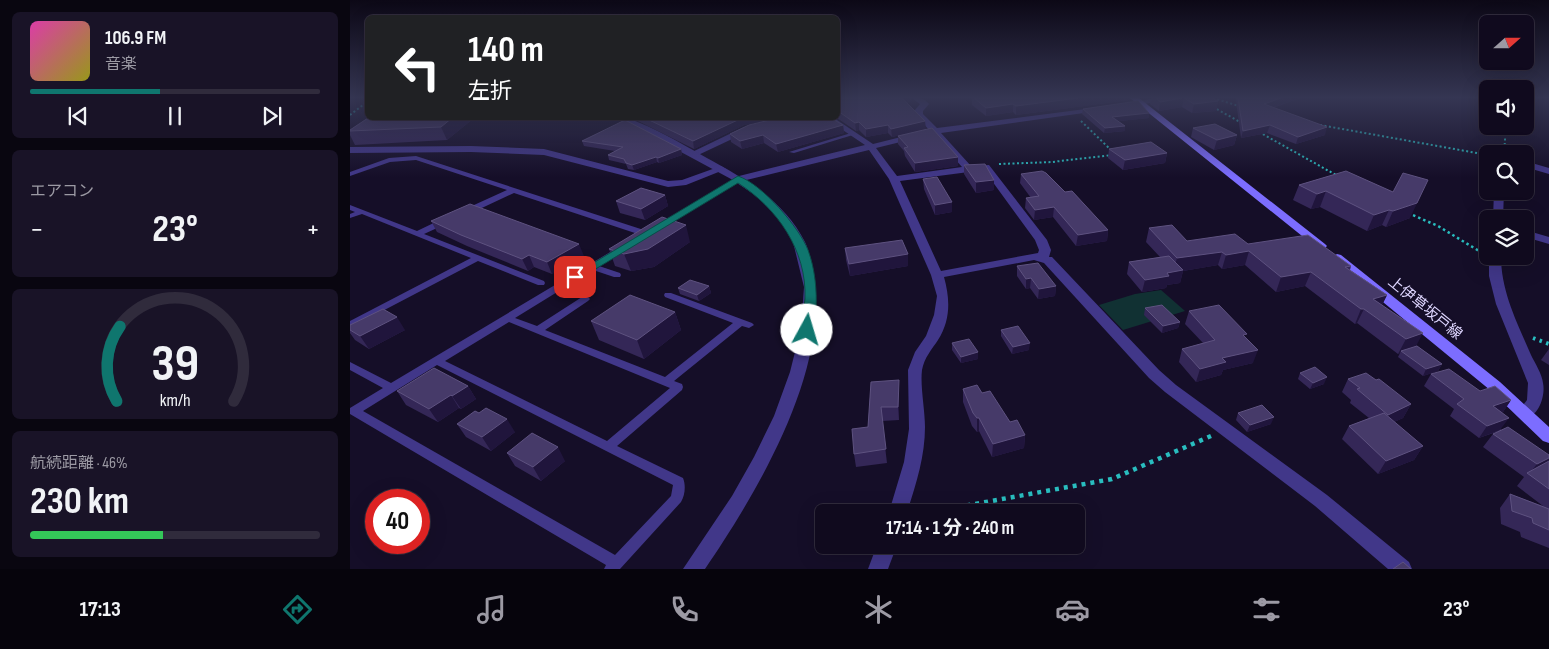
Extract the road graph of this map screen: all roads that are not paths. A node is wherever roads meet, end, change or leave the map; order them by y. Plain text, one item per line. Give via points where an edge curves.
1 (635, 125) edge
2 (839, 125) edge
3 (930, 125) edge
4 (982, 125) edge
5 (1168, 125) edge
6 (756, 127) edge
7 (936, 131) junction
8 (854, 134) junction
9 (872, 147) junction
10 (350, 150) edge
11 (792, 152) dead end
12 (693, 154) junction
13 (1534, 167) edge
14 (968, 168) junction
15 (720, 169) junction
16 (1549, 171) edge
17 (350, 174) edge
18 (738, 179) junction
19 (894, 179) junction
20 (514, 190) junction
21 (350, 207) edge
22 (362, 212) junction
23 (461, 214) edge
24 (350, 216) edge
25 (452, 218) edge
26 (417, 234) junction
27 (648, 234) junction
28 (1534, 236) edge
29 (1549, 241) edge
30 (478, 258) junction
31 (1043, 258) junction
32 (1495, 265) edge
33 (592, 267) junction
34 (617, 275) dead end
35 (937, 275) junction
36 (541, 283) dead end
37 (668, 296) dead end
38 (585, 299) dead end
39 (508, 318) junction
40 (350, 325) edge
41 (538, 330) junction
42 (437, 361) junction
43 (350, 365) edge
44 (666, 382) junction
45 (391, 388) junction
46 (352, 412) edge
47 (1525, 413) junction
48 (1549, 437) edge
49 (609, 446) junction
50 (900, 504) edge
51 (883, 554) edge
52 (613, 566) edge
53 (693, 569) edge
54 (878, 569) edge
55 (1402, 569) edge

1 - 12 street
2 - 8 street
3 - 7 street
4 - 7 street
5 - 47 main road, 上伊草坂戸線 via 1423,327
6 - 12 street
7 - 9 street
7 - 14 street
8 - 9 street
8 - 11 lane
9 - 18 street
9 - 19 street
10 - 15 street via 544,152 668,184 684,183
12 - 15 street
13 - 16 street
14 - 19 street
14 - 31 street via 986,166 1042,240
15 - 18 street
17 - 20 lane via 389,160 416,158
18 - 27 lane
18 - 53 street via 780,213 802,248 811,298 807,330 786,407 738,503
19 - 35 street
20 - 23 lane
20 - 27 lane
21 - 22 lane
22 - 24 lane
22 - 26 lane
25 - 26 lane
26 - 30 lane
27 - 33 lane
28 - 29 street
30 - 36 lane
30 - 40 lane
31 - 35 street via 1035,256
31 - 55 street via 1173,392 1332,509
32 - 47 street via 1503,304 1536,384 1534,401
33 - 34 lane
33 - 39 lane
35 - 50 street via 943,296 941,315 933,338 922,352 915,370 917,430 913,462
37 - 44 lane via 745,323
38 - 41 lane
39 - 41 lane
39 - 42 lane
41 - 44 lane
42 - 45 lane
42 - 49 lane
43 - 45 lane
44 - 49 lane via 678,387
45 - 46 lane
46 - 52 lane
47 - 48 main road, 上伊草坂戸線
49 - 52 lane via 679,482 677,498
51 - 54 street

